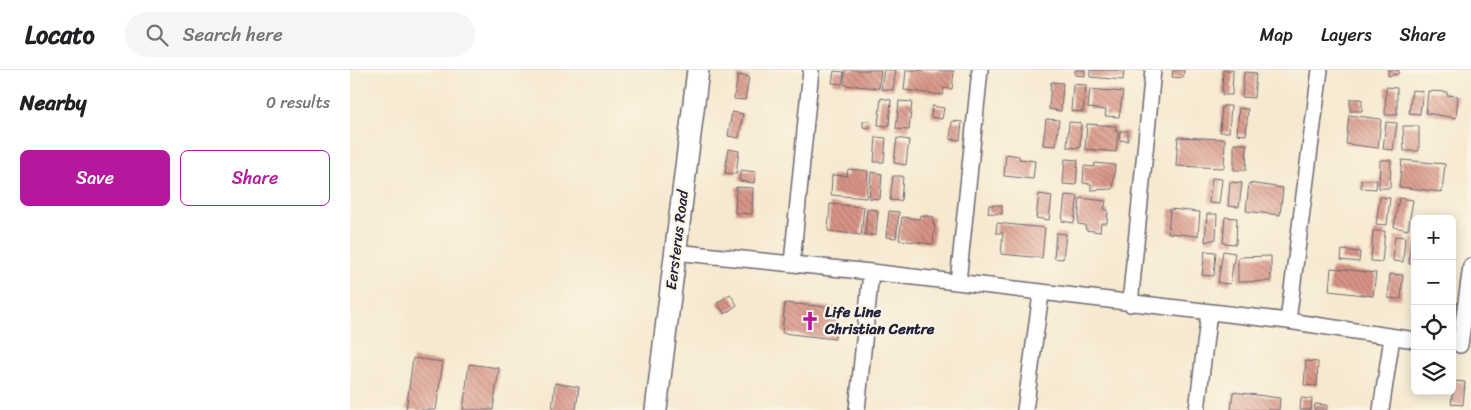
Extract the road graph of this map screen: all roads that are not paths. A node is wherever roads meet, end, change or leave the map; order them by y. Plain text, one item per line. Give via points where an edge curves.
1 (698, 70) edge
2 (811, 70) edge
3 (980, 70) edge
4 (1153, 70) edge
5 (1320, 70) edge
6 (675, 252) junction
7 (792, 263) junction
8 (1471, 266) edge
9 (871, 272) junction
10 (958, 282) junction
11 (1041, 294) junction
12 (1130, 304) junction
13 (1209, 312) junction
14 (1288, 322) junction
15 (1392, 337) junction
16 (1411, 339) edge
17 (1461, 345) edge
18 (656, 410) edge
19 (857, 410) edge
20 (1025, 410) edge
21 (1197, 410) edge
22 (1381, 410) edge

1 - 6 street, Eersterus Road
2 - 7 street
3 - 10 street
4 - 12 street
5 - 14 street
6 - 7 street
6 - 18 street, Eersterus Road
7 - 9 street
8 - 17 street
9 - 10 street
9 - 19 street
10 - 11 street
11 - 12 street
11 - 20 street
12 - 13 street
13 - 14 street
13 - 21 street
14 - 15 street
15 - 16 street
15 - 22 street

